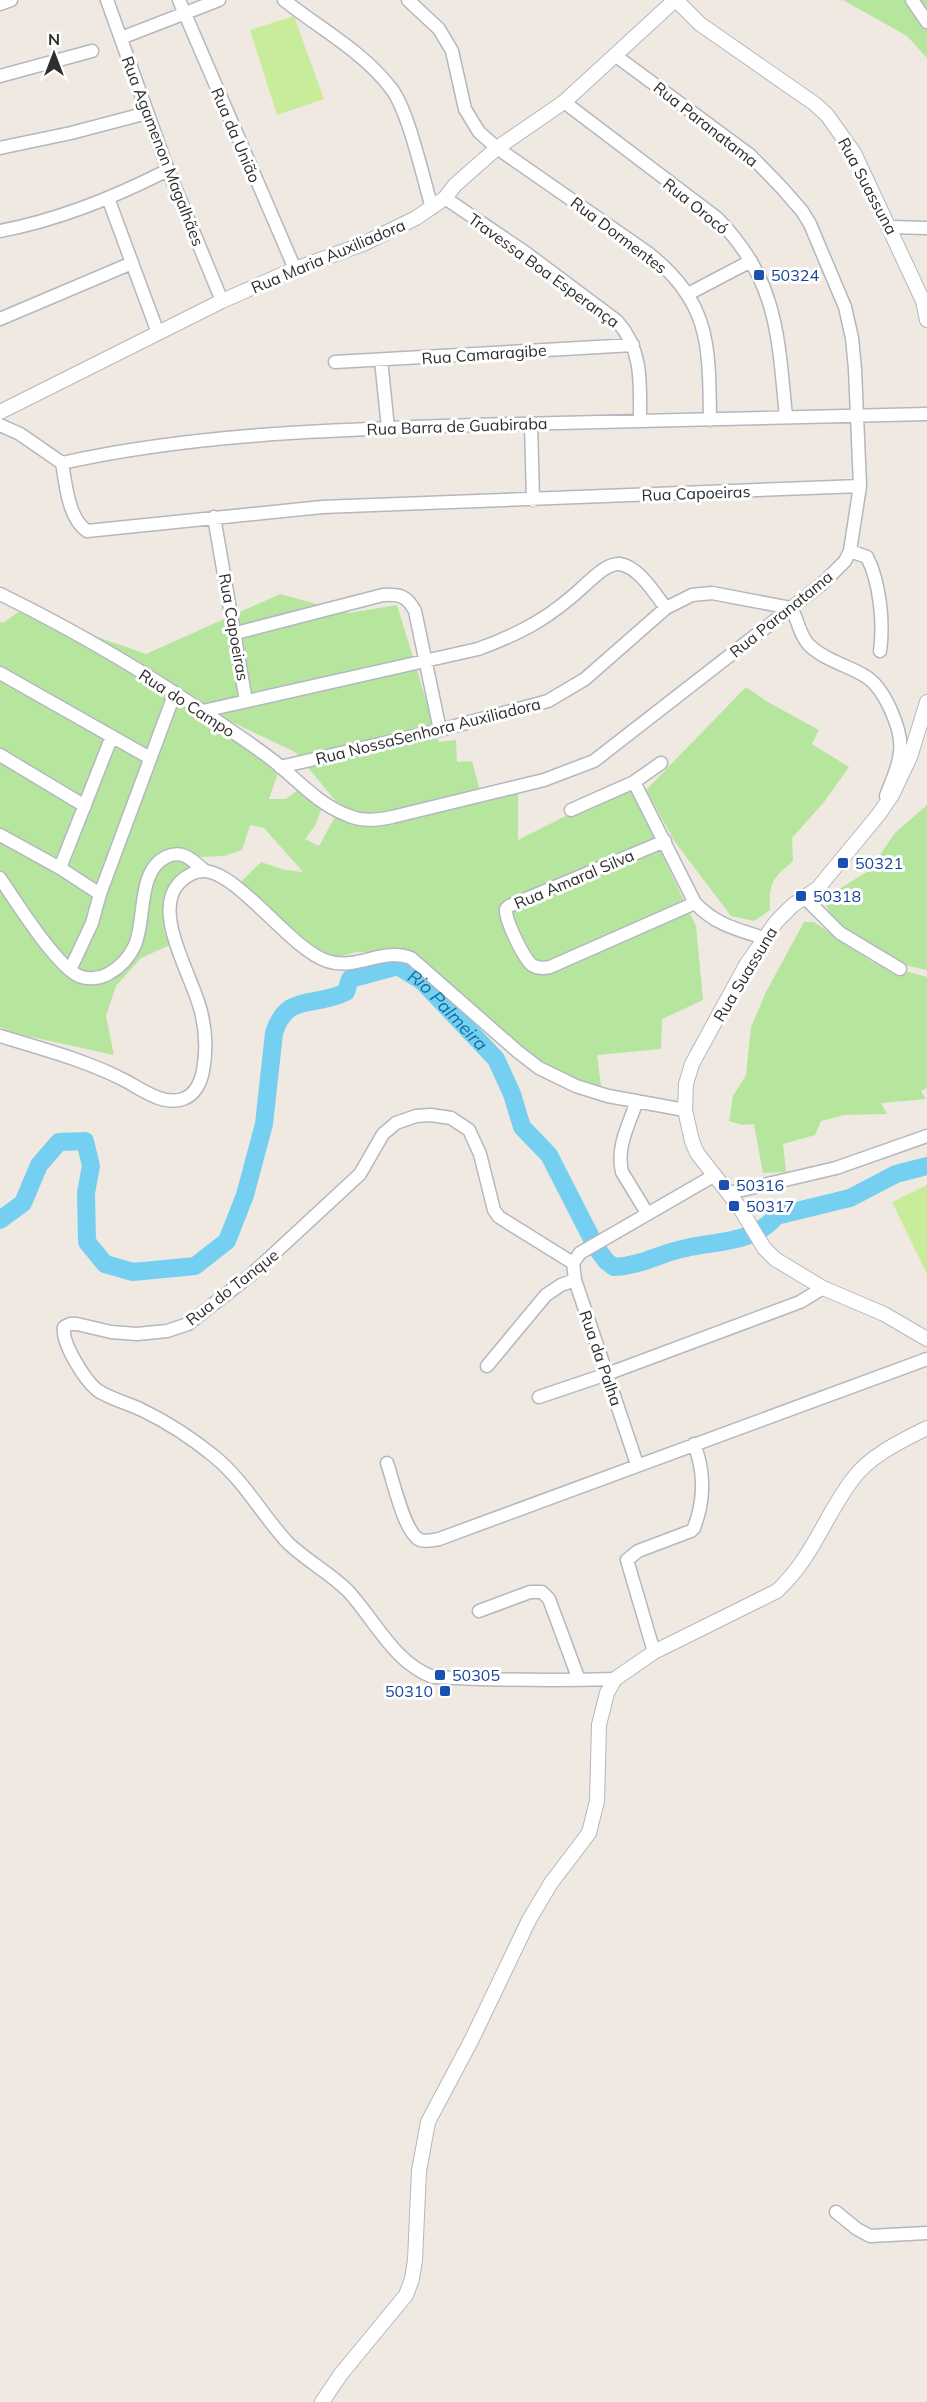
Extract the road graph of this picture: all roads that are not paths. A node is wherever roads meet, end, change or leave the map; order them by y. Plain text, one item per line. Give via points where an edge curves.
1 (11, 0) edge
2 (107, 0) edge
3 (178, 0) edge
4 (219, 0) edge
5 (284, 0) edge
6 (408, 0) edge
7 (676, 0) edge
8 (912, 0) edge
9 (0, 4) edge
10 (183, 15) junction
11 (927, 22) edge
12 (121, 38) junction
13 (92, 51) dead end
14 (616, 56) junction
15 (0, 76) edge
16 (564, 102) junction
17 (147, 112) junction
18 (0, 148) edge
19 (496, 148) junction
20 (168, 170) junction
21 (108, 198) junction
22 (445, 198) junction
23 (432, 208) junction
24 (890, 227) junction
25 (927, 228) edge
26 (0, 231) edge
27 (751, 261) junction
28 (132, 264) junction
29 (295, 269) junction
30 (688, 294) junction
31 (222, 301) junction
32 (925, 301) edge
33 (0, 319) edge
34 (927, 320) edge
35 (158, 333) junction
36 (633, 345) junction
37 (381, 360) junction
38 (335, 362) dead end
39 (0, 412) edge
40 (927, 414) edge
41 (857, 416) junction
42 (786, 417) junction
43 (640, 420) junction
44 (710, 420) junction
45 (531, 424) junction
46 (0, 425) edge
47 (388, 428) junction
48 (62, 463) junction
49 (860, 486) junction
50 (533, 500) junction
51 (214, 517) junction
52 (850, 551) junction
53 (0, 594) edge
54 (666, 608) junction
55 (791, 608) junction
56 (236, 633) junction
57 (880, 651) dead end
58 (425, 662) junction
59 (0, 674) edge
60 (174, 695) junction
61 (246, 701) junction
62 (927, 702) edge
63 (203, 711) junction
64 (923, 729) edge
65 (440, 730) junction
66 (112, 736) junction
67 (0, 755) edge
68 (150, 758) junction
69 (661, 763) dead end
70 (280, 766) junction
71 (634, 782) junction
72 (85, 806) junction
73 (571, 810) dead end
74 (879, 814) junction
75 (367, 820) joint
76 (0, 835) edge
77 (665, 841) junction
78 (60, 868) junction
79 (205, 871) junction
80 (0, 878) edge
81 (100, 894) junction
82 (804, 897) junction
83 (695, 903) junction
84 (764, 938) junction
85 (900, 969) dead end
86 (70, 970) junction
87 (0, 1036) edge
88 (638, 1101) junction
89 (685, 1110) junction
90 (927, 1136) edge
91 (715, 1175) junction
92 (729, 1193) junction
93 (647, 1213) junction
94 (576, 1258) junction
95 (575, 1280) junction
96 (823, 1288) junction
97 (927, 1339) edge
98 (927, 1359) edge
99 (488, 1366) dead end
100 (607, 1374) junction
101 (539, 1397) dead end
102 (927, 1428) edge
103 (694, 1444) junction
104 (387, 1463) dead end
105 (638, 1464) junction
106 (479, 1611) dead end
107 (654, 1652) junction
108 (615, 1679) junction
109 (579, 1680) junction
110 (836, 2212) dead end
111 (927, 2233) edge
112 (322, 2402) edge

1 - 9 street
2 - 12 street, Rua Agamenon Magalhães
3 - 10 street, Rua da União
4 - 10 street
5 - 23 street via 351,49 392,88
6 - 19 street, Rua Dormentes via 439,29 452,51 465,110 479,132
7 - 14 street, Rua Maria Auxiliadora
7 - 24 street, Rua Suassuna via 700,24 827,115 854,153
8 - 11 street
10 - 12 street
10 - 29 street, Rua da União
12 - 17 street, Rua Agamenon Magalhães
13 - 15 street
14 - 16 street, Rua Maria Auxiliadora
14 - 41 street, Rua Paranatama via 750,155 802,211 848,319
16 - 19 street, Rua Maria Auxiliadora
16 - 27 street, Rua Orocó via 717,218
17 - 18 street
17 - 20 street, Rua Agamenon Magalhães
19 - 22 street, Rua Maria Auxiliadora
19 - 30 street, Rua Dormentes via 664,265
20 - 21 street
20 - 31 street, Rua Agamenon Magalhães
21 - 26 street
21 - 28 street
22 - 23 street, Rua Maria Auxiliadora
22 - 36 street, Travessa Boa Esperança via 617,321
23 - 29 street, Rua Maria Auxiliadora via 363,243
24 - 25 street
24 - 32 street, Rua Suassuna
27 - 30 street
27 - 42 street, Rua Orocó via 765,288 776,325
28 - 33 street
28 - 35 street
29 - 31 street, Rua Maria Auxiliadora
30 - 44 street, Rua Dormentes via 707,344
31 - 35 street, Rua Maria Auxiliadora
32 - 34 street, Rua Suassuna
35 - 39 street, Rua Maria Auxiliadora
36 - 37 street, Rua Camaragibe
36 - 43 street, Travessa Boa Esperança via 639,371
37 - 38 street, Rua Camaragibe
37 - 47 street
40 - 41 street, Rua Barra de Guabiraba
41 - 42 street, Rua Barra de Guabiraba
41 - 49 street, Rua Paranatama
42 - 44 street, Rua Barra de Guabiraba
43 - 44 street, Rua Barra de Guabiraba
43 - 45 street, Rua Barra de Guabiraba
45 - 47 street, Rua Barra de Guabiraba
45 - 50 street
46 - 48 street
47 - 48 street, Rua Barra de Guabiraba via 230,437
48 - 51 street, Rua Capoeiras via 79,525 87,531
49 - 50 street, Rua Capoeiras
49 - 52 street, Rua Paranatama
50 - 51 street, Rua Capoeiras via 322,507
51 - 56 street, Rua Capoeiras
52 - 55 street, Rua Paranatama via 823,583
52 - 57 street via 867,557 874,572
53 - 60 street, Rua do Campo
54 - 55 street, Rua NossaSenhora Auxiliadora via 692,595 712,593
54 - 58 street via 632,569 617,564 596,575 536,624 478,649
54 - 65 street, Rua NossaSenhora Auxiliadora via 585,679 563,693 527,707
55 - 74 street via 809,645 869,678 891,713 900,754
55 - 75 street, Rua Paranatama via 594,761 544,780
56 - 58 street via 383,595 403,595 415,611
56 - 61 street, Rua Capoeiras
58 - 61 street
58 - 65 street
59 - 66 street
60 - 63 street, Rua do Campo
60 - 68 street
61 - 63 street
62 - 64 street, Rua Suassuna
63 - 70 street, Rua do Campo
64 - 74 street, Rua Suassuna
65 - 70 street, Rua NossaSenhora Auxiliadora
66 - 68 street
66 - 72 street
67 - 72 street
68 - 81 street
69 - 71 street
70 - 75 street, Rua do Campo via 324,802 348,816
71 - 73 street
71 - 77 street
72 - 78 street
74 - 82 street, Rua Suassuna via 818,888
76 - 78 street
77 - 83 street
77 - 83 street, Rua Amaral Silva via 509,906 505,912 526,958 542,969 550,967
78 - 81 street
79 - 86 street via 183,854 160,860 146,884 141,925 127,959 104,976 87,978
79 - 87 street via 191,874 175,888 170,915 202,1016 204,1060 192,1094 174,1101 150,1094 96,1067
79 - 88 street via 243,892 315,956 340,965 393,954 411,958 539,1068 576,1086
80 - 86 street
81 - 86 street via 88,933
82 - 84 street, Rua Suassuna
82 - 85 street via 840,933
83 - 84 street via 719,923
84 - 89 street, Rua Suassuna via 692,1064
88 - 89 street
88 - 93 street via 620,1147 620,1164
89 - 91 street, Rua Suassuna via 697,1153
90 - 92 street via 836,1168
91 - 92 street, Rua Suassuna
91 - 93 street
92 - 96 street, Rua Suassuna via 764,1248
93 - 94 street
94 - 95 street, Rua da Palha
94 - 109 street, Rua do Tanque via 499,1217 470,1130 451,1118 416,1116 382,1134 360,1174 260,1268 189,1324 152,1333 111,1332 70,1324 63,1331 66,1345 97,1389 160,1419 214,1456 237,1477 290,1544 347,1590 394,1649 424,1674 485,1680
95 - 99 street via 546,1295
95 - 100 street, Rua da Palha
96 - 97 street, Rua Suassuna via 884,1314
96 - 100 street via 800,1302
98 - 103 street
100 - 101 street
100 - 105 street, Rua da Palha
102 - 107 street via 883,1453 852,1480 809,1554 777,1591
103 - 105 street
103 - 107 street via 704,1485 694,1528 638,1551 627,1560
104 - 105 street via 405,1518 413,1534 426,1541
106 - 109 street via 530,1592 542,1592 549,1599
107 - 108 street
108 - 109 street, Rua do Tanque
108 - 112 street via 601,1712 597,1801 589,1833 551,1883 530,1920 428,2122 419,2171 415,2260 406,2295
110 - 111 street via 870,2236

